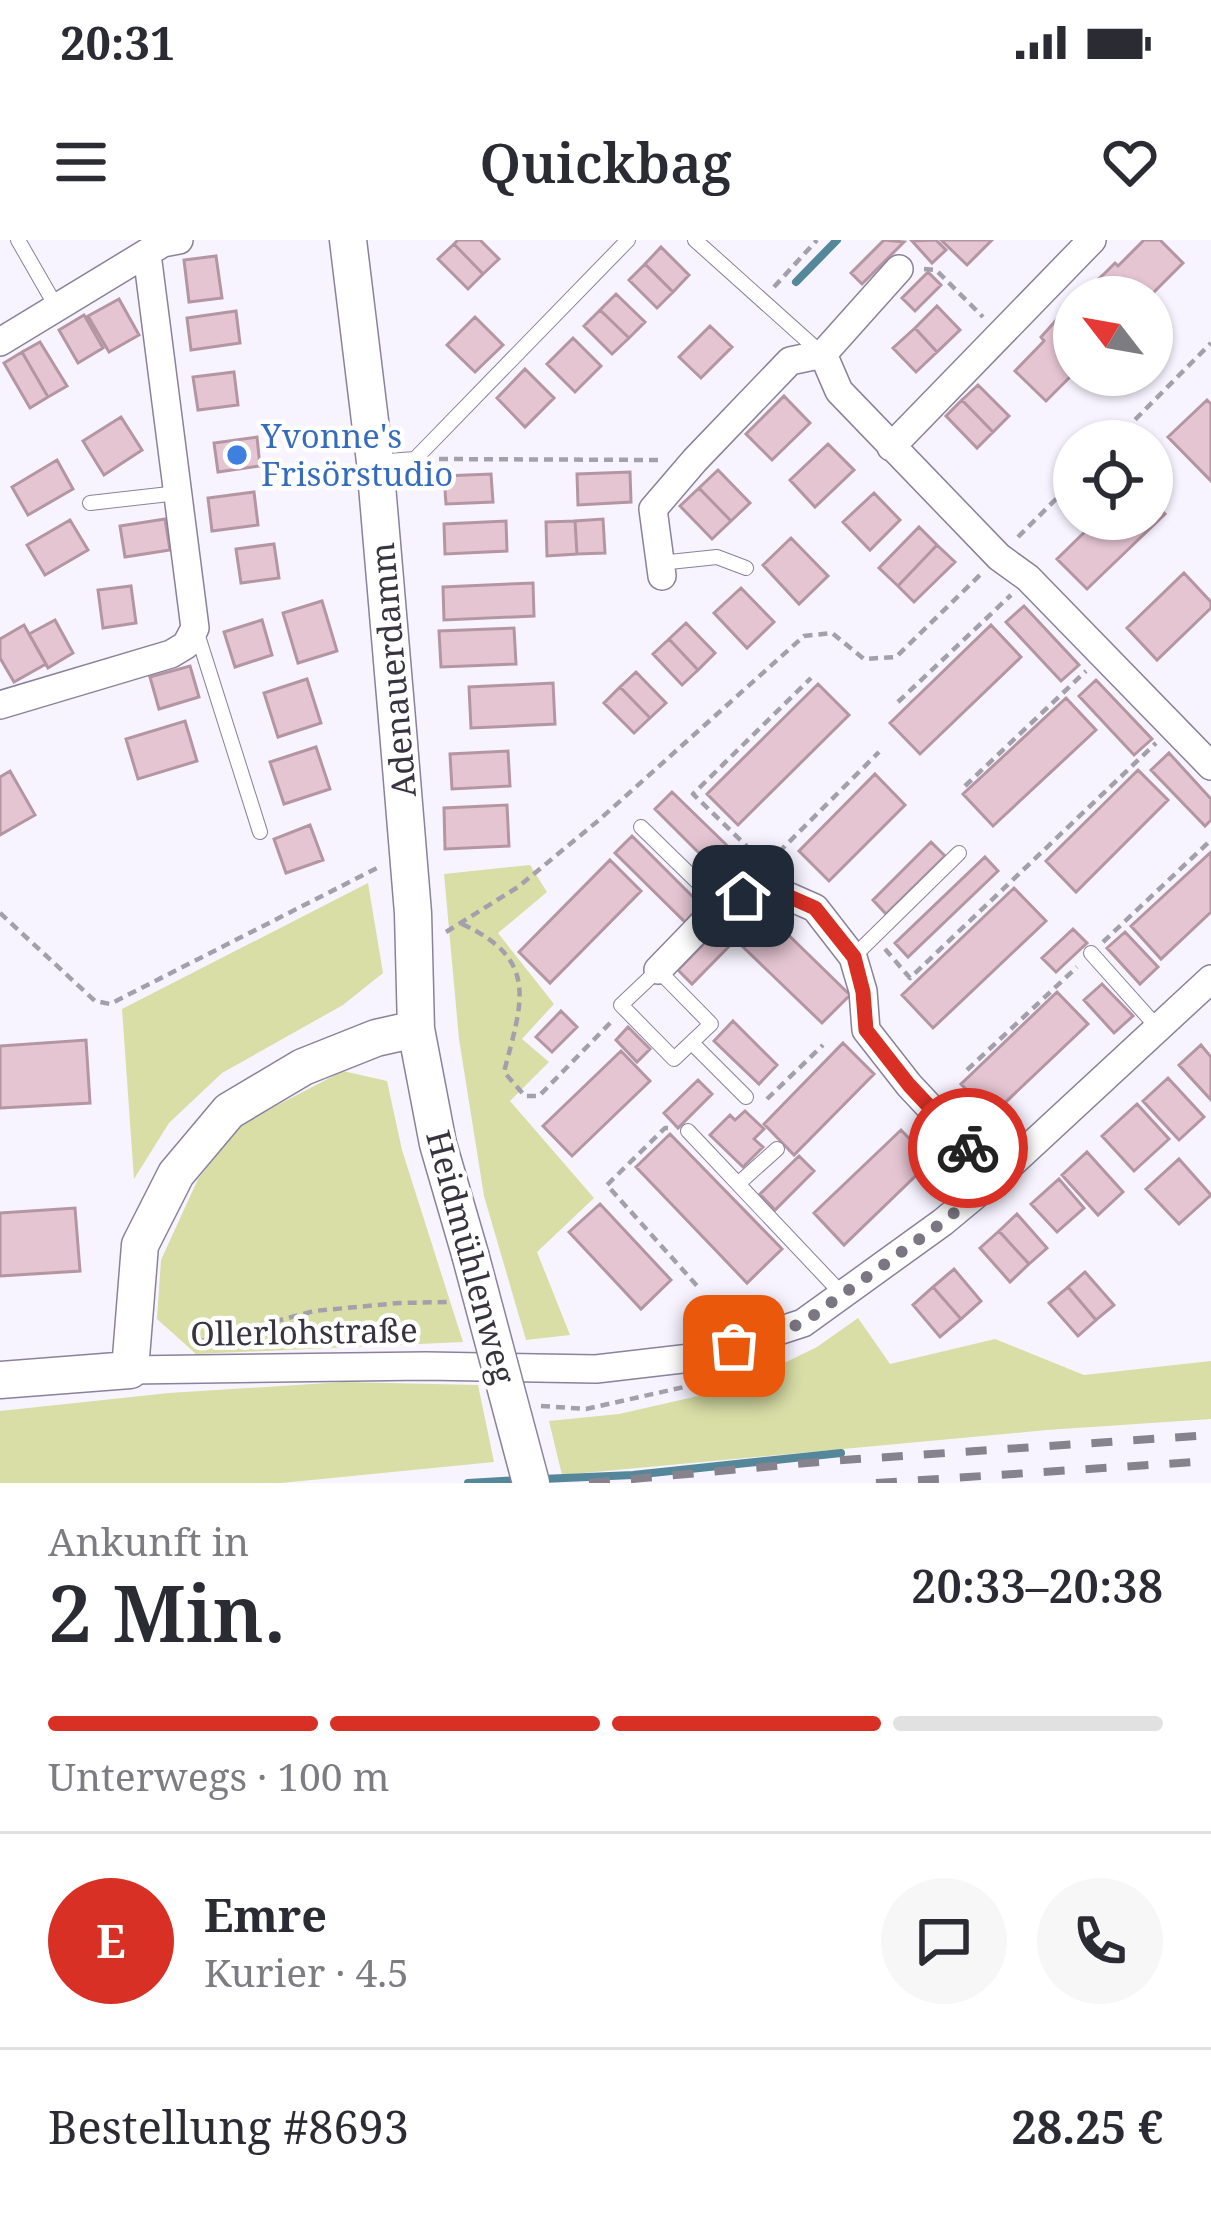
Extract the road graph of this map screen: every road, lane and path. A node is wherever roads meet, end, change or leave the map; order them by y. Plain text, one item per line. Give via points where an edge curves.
1 (18, 240) edge
2 (177, 240) edge
3 (348, 240) edge
4 (628, 240) edge
5 (695, 240) edge
6 (817, 240) edge
7 (1092, 240) edge
8 (147, 254) junction
9 (899, 269) joint
10 (762, 300) junction
11 (57, 308) junction
12 (1000, 334) junction
13 (0, 341) edge
14 (1211, 343) edge
15 (823, 354) junction
16 (1135, 420) edge
17 (891, 447) junction
18 (415, 459) junction
19 (695, 460) junction
20 (375, 462) junction
21 (178, 493) junction
22 (1053, 502) edge
23 (90, 503) dead end
24 (999, 556) junction
25 (746, 568) dead end
26 (661, 569) joint
27 (1028, 578) junction
28 (195, 628) junction
29 (1103, 655) junction
30 (811, 678) dead end
31 (898, 702) dead end
32 (0, 705) edge
33 (1173, 727) junction
34 (879, 752) dead end
35 (1211, 766) edge
36 (965, 786) dead end
37 (641, 827) dead end
38 (260, 832) dead end
39 (1211, 840) edge
40 (409, 852) junction
41 (959, 854) dead end
42 (721, 905) junction
43 (0, 913) edge
44 (461, 924) junction
45 (874, 937) junction
46 (414, 947) junction
47 (1091, 953) junction
48 (854, 957) junction
49 (658, 970) junction
50 (1211, 979) edge
51 (625, 1009) junction
52 (1159, 1028) junction
53 (416, 1029) junction
54 (692, 1042) junction
55 (823, 1045) dead end
56 (968, 1070) dead end
57 (746, 1097) joint
58 (688, 1130) joint
59 (778, 1149) dead end
60 (996, 1178) junction
61 (740, 1184) junction
62 (699, 1288) dead end
63 (842, 1294) junction
64 (482, 1302) junction
65 (186, 1345) dead end
66 (130, 1370) junction
67 (0, 1380) edge
68 (531, 1483) edge

1 - 11 lane
2 - 8 street
3 - 20 street, Adenauerdamm
4 - 18 lane
5 - 10 lane
6 - 10 path
7 - 12 street
8 - 11 street
8 - 21 street
9 - 12 path via 936,270
9 - 15 street
10 - 15 lane
11 - 13 street
12 - 17 street
14 - 16 path
15 - 17 street via 838,391
15 - 19 street via 790,361
17 - 24 street
18 - 19 path
18 - 20 lane
19 - 26 street via 652,509
20 - 40 street, Adenauerdamm
21 - 23 lane
21 - 28 street
22 - 24 path
24 - 27 street
24 - 44 path via 896,657 864,659 832,633 804,637 599,820
25 - 26 lane via 717,557
27 - 29 street
27 - 31 path
28 - 32 street via 171,654
28 - 38 lane
29 - 33 street
29 - 36 path
30 - 34 path via 692,794 766,865
33 - 35 street
33 - 45 path via 910,978
37 - 42 lane
39 - 47 path
40 - 43 path via 110,1004 95,1001
40 - 46 street, Adenauerdamm
41 - 45 lane
42 - 48 street via 765,886 815,908
42 - 49 street
44 - 46 path
44 - 51 path via 487,935 513,962 522,992 504,1072 526,1096 539,1096
45 - 48 lane
46 - 53 street, Adenauerdamm
47 - 52 lane
47 - 56 path
48 - 60 street via 866,1030
49 - 51 lane
49 - 54 lane via 711,1024
50 - 52 street, Ollerlohstraße
51 - 54 lane via 674,1059
52 - 60 street, Ollerlohstraße
53 - 64 street, Heidmühlenweg, bridge via 437,1144
53 - 66 street via 303,1067 229,1111 176,1174 140,1246
54 - 57 lane
55 - 57 path via 758,1108
58 - 61 lane
58 - 62 path via 664,1128 607,1185
59 - 61 lane
60 - 63 street, Ollerlohstraße
61 - 63 lane
63 - 66 street, Ollerlohstraße via 803,1323 699,1357 617,1367
64 - 65 path via 314,1310
64 - 68 street, Heidmühlenweg, bridge
66 - 67 street

